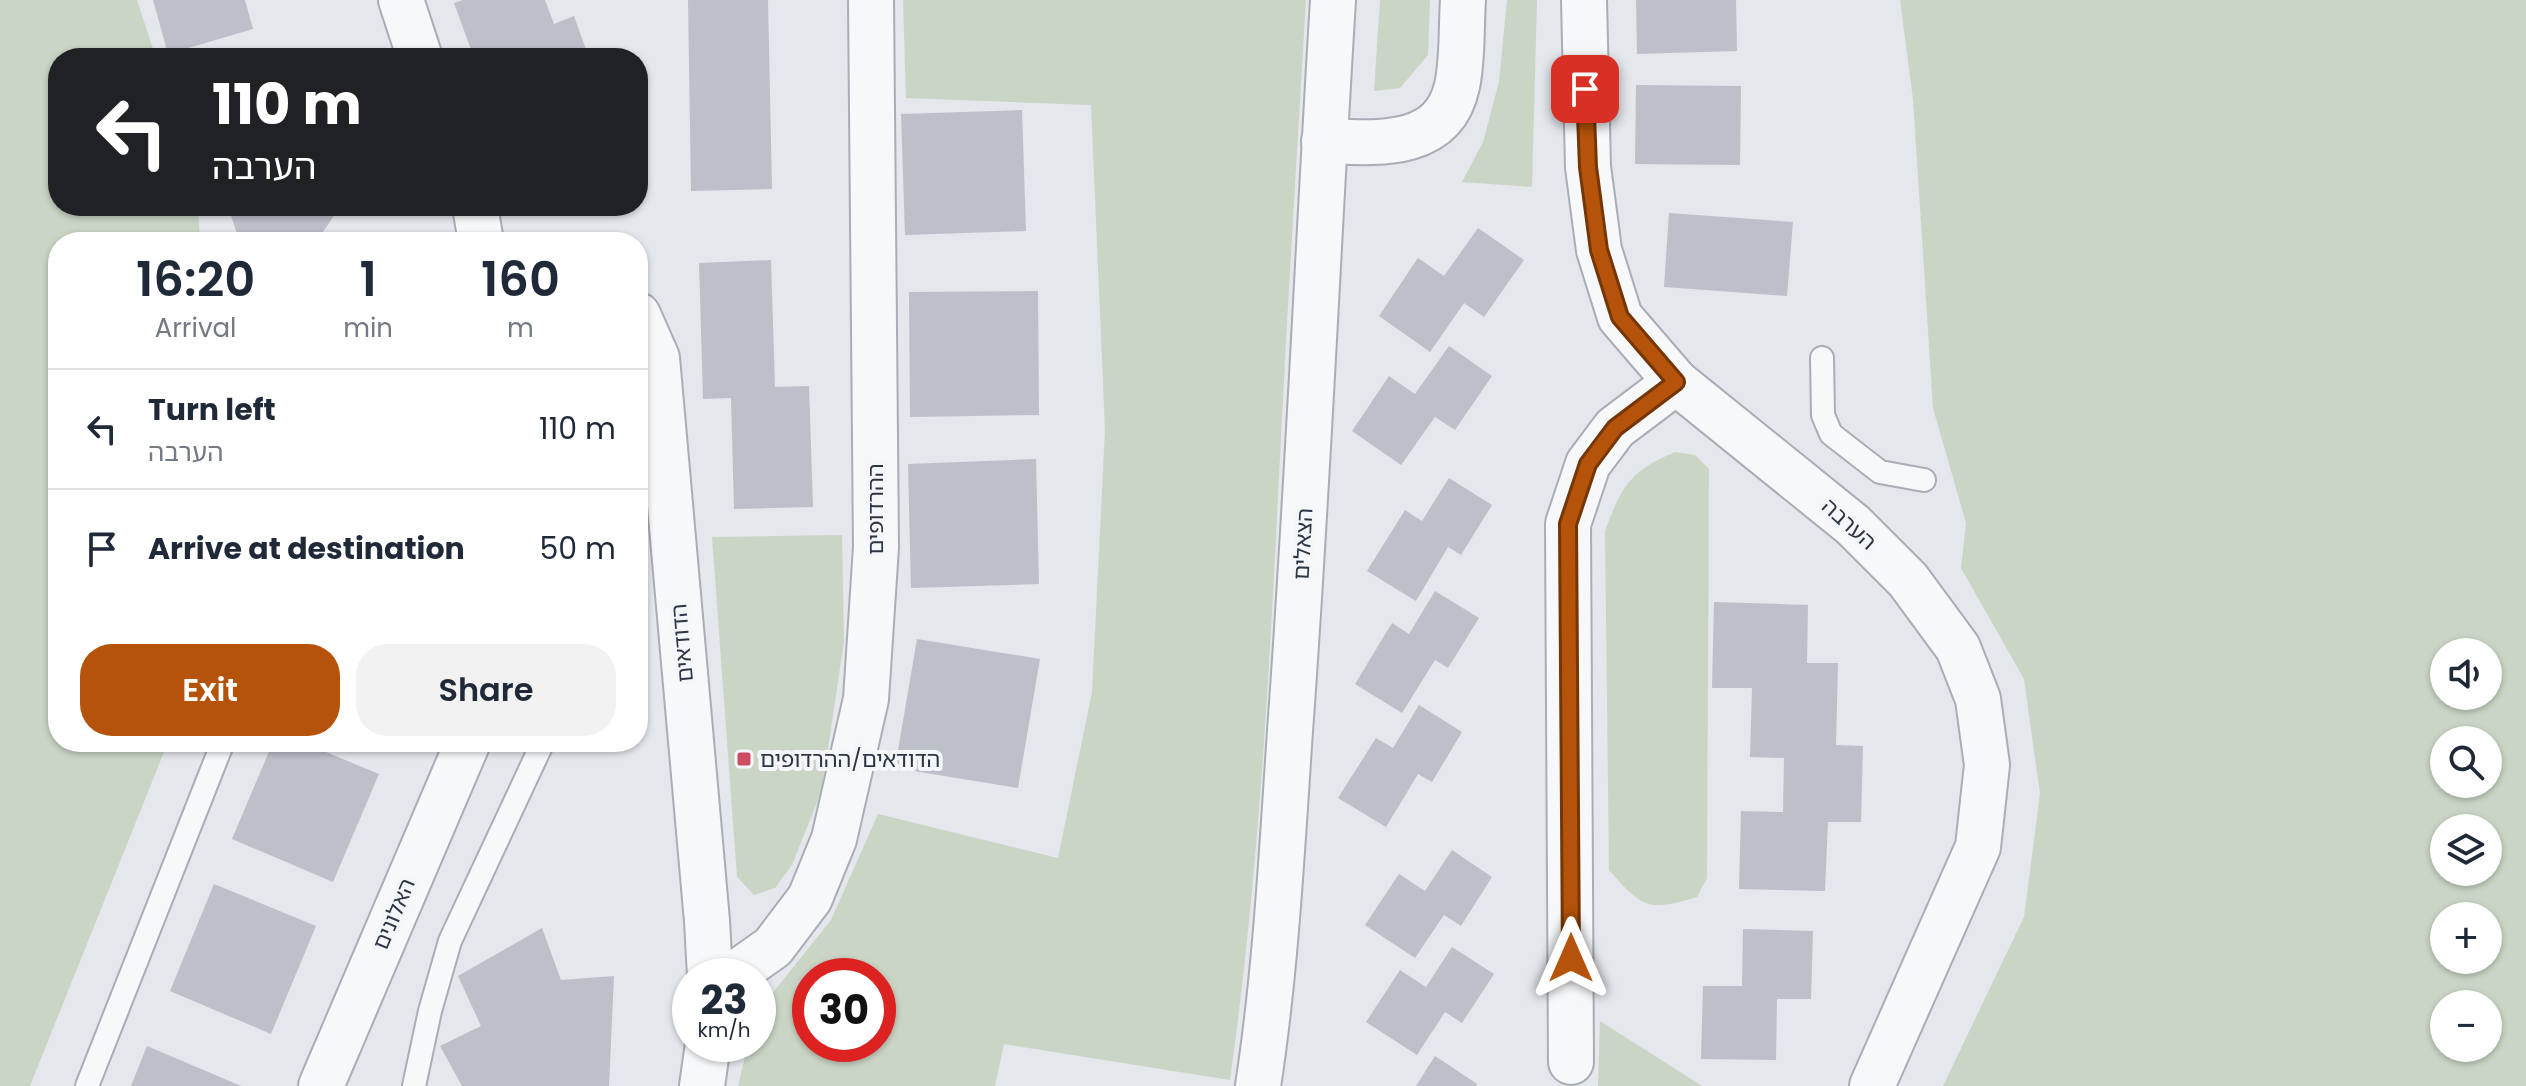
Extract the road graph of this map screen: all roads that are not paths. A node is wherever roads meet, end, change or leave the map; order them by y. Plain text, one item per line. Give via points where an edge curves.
1 (401, 0) edge
2 (871, 0) edge
3 (1333, 0) edge
4 (1463, 0) edge
5 (1584, 0) edge
6 (417, 48) edge
7 (1324, 141) junction
8 (648, 338) edge
9 (1822, 358) dead end
10 (1676, 382) junction
11 (1924, 480) dead end
12 (219, 752) edge
13 (464, 752) edge
14 (538, 752) edge
15 (709, 958) edge
16 (757, 958) edge
17 (705, 1062) edge
18 (1571, 1062) dead end
19 (87, 1086) edge
20 (321, 1086) edge
21 (414, 1086) edge
22 (702, 1086) edge
23 (1258, 1086) edge
24 (1872, 1086) edge

1 - 6 street
2 - 16 street, ההרדופים via 876,547 866,699 834,839 810,898 773,947
3 - 7 street, הצאלים
4 - 7 street via 1457,86 1446,117 1411,139
5 - 10 street, הערבה via 1588,167 1599,250 1620,317
7 - 23 street, הצאלים via 1300,588
8 - 15 street, הדודאים via 657,358
9 - 11 lane via 1823,415 1831,434 1880,472
10 - 18 street via 1615,428 1588,464 1568,524
10 - 24 street, הערבה via 1853,525 1908,580 1958,648 1978,699 1987,765 1978,847
12 - 19 lane
13 - 20 street, האלונים
14 - 21 lane via 450,941
17 - 22 street

